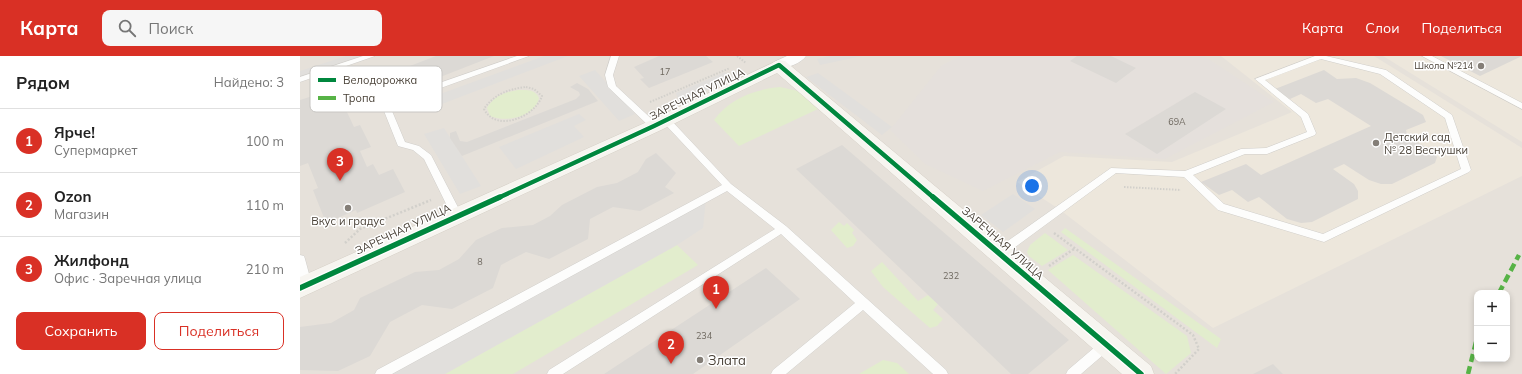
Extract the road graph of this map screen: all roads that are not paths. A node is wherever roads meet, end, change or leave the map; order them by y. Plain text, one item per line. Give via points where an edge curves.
1 (525, 56) edge
2 (615, 56) edge
3 (799, 56) edge
4 (1426, 56) edge
5 (373, 59) edge
6 (779, 65) junction
7 (349, 66) edge
8 (310, 77) edge
9 (300, 80) edge
10 (442, 85) edge
11 (1522, 106) edge
12 (388, 112) edge
13 (660, 123) junction
14 (1186, 174) junction
15 (728, 186) junction
16 (457, 215) junction
17 (782, 229) junction
18 (998, 253) junction
19 (300, 259) edge
20 (304, 287) edge
21 (863, 303) junction
22 (1106, 345) junction
23 (381, 374) edge
24 (553, 374) edge
25 (776, 374) edge
26 (942, 374) edge
27 (1072, 374) edge
28 (1141, 374) edge

1 - 10 lane
2 - 13 lane via 607,73 612,87 635,109
3 - 6 street, ЗАРЕЧНАЯ УЛИЦА
4 - 11 lane
5 - 7 lane
6 - 13 street, ЗАРЕЧНАЯ УЛИЦА
6 - 18 street, ЗАРЕЧНАЯ УЛИЦА
8 - 9 lane
12 - 16 lane via 401,144 416,148 428,157
13 - 15 lane
13 - 16 street, ЗАРЕЧНАЯ УЛИЦА
14 - 14 lane via 1244,151 1267,151 1312,133 1305,116 1258,80 1320,56 1383,72 1450,117 1466,170 1324,238 1222,207
14 - 18 lane via 1114,170
15 - 17 lane
15 - 23 lane
16 - 20 street, ЗАРЕЧНАЯ УЛИЦА
17 - 21 lane
17 - 24 lane
18 - 22 street, ЗАРЕЧНАЯ УЛИЦА
19 - 20 lane
21 - 25 lane
21 - 26 lane
22 - 27 lane
22 - 28 street, ЗАРЕЧНАЯ УЛИЦА

